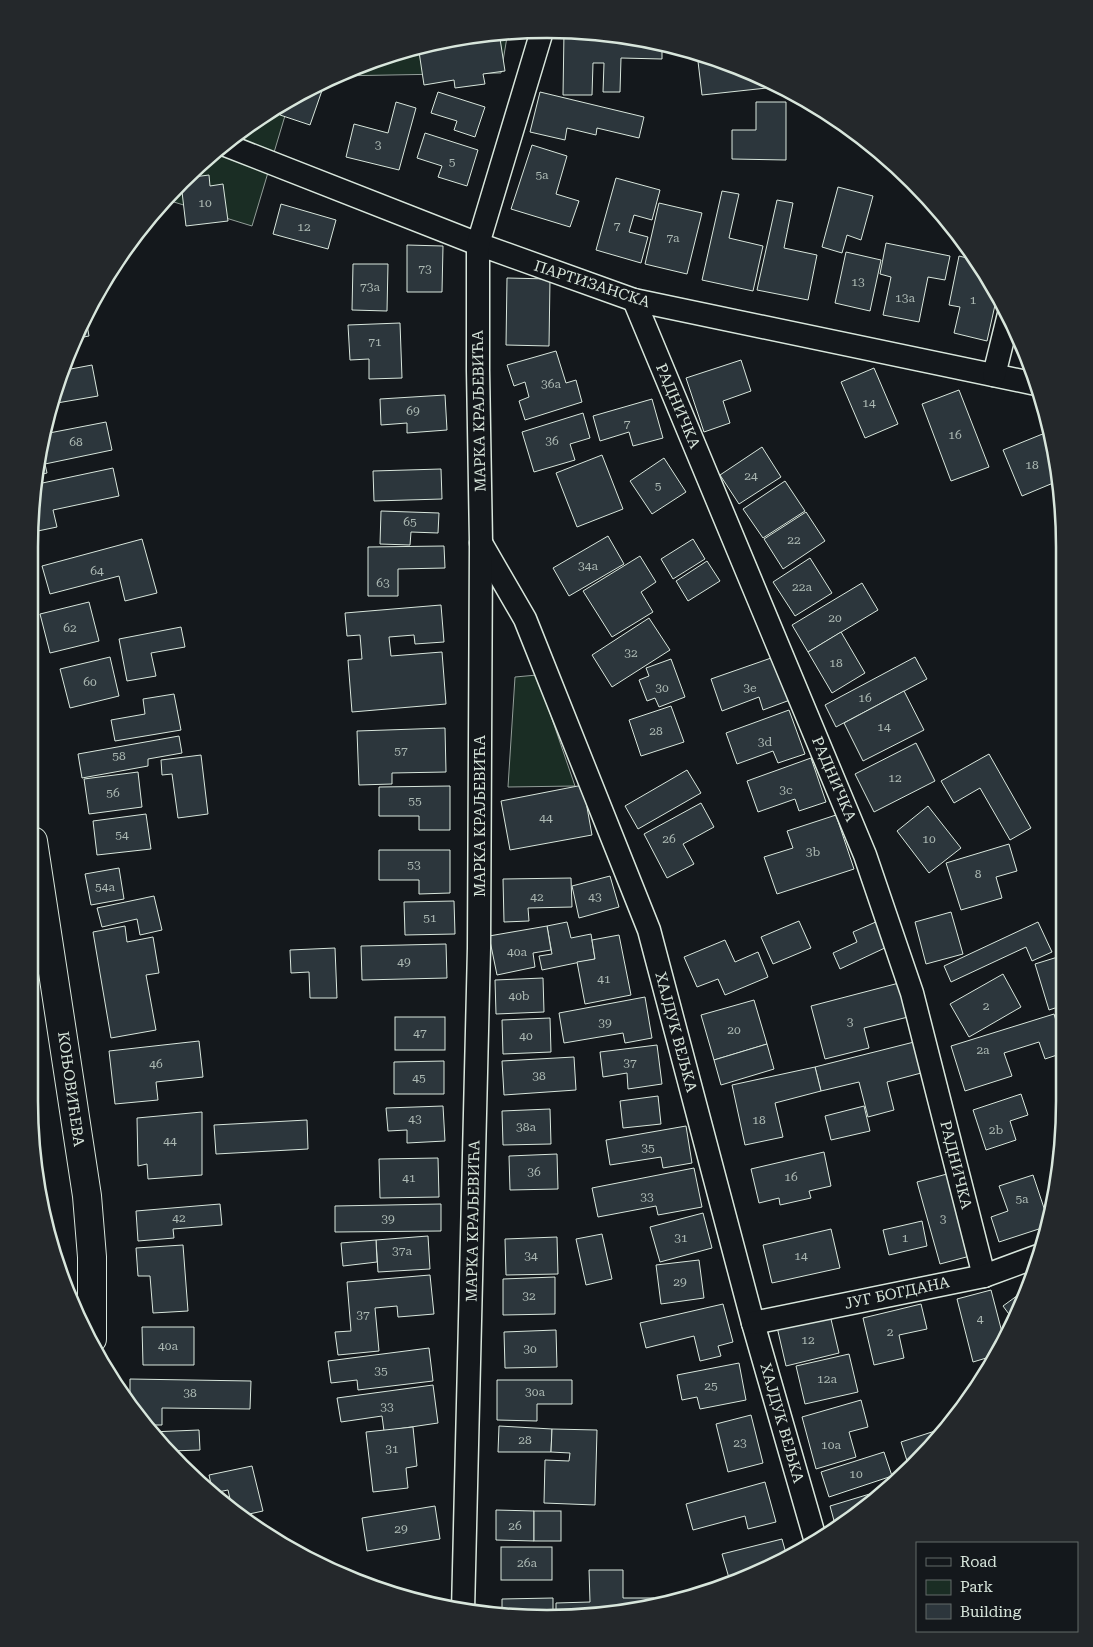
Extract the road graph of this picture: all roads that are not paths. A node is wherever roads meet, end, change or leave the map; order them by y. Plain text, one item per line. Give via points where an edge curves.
1 (540, 38) edge
2 (232, 147) edge
3 (478, 244) junction
4 (634, 300) junction
5 (1006, 327) edge
6 (994, 375) junction
7 (1028, 382) edge
8 (481, 543) junction
9 (38, 874) edge
10 (1030, 1259) edge
11 (984, 1276) junction
12 (753, 1323) junction
13 (92, 1330) edge
14 (814, 1533) edge
15 (463, 1602) edge

1 - 3 street, МАРКА КРАЉЕВИЋА
2 - 3 street, ПАРТИЗАНСКА
3 - 4 street, ПАРТИЗАНСКА
3 - 8 street, МАРКА КРАЉЕВИЋА
4 - 6 street, ПАРТИЗАНСКА
4 - 11 street, РАДНИЧКА via 865,855 912,993
5 - 6 street
6 - 7 street, ПАРТИЗАНСКА
8 - 12 street, ХАЈДУК ВЕЉКА via 525,620 649,930
8 - 15 street, МАРКА КРАЉЕВИЋА via 479,948
9 - 13 main road, КОЊОВИЋЕВА via 87,1196 92,1257
10 - 11 street, ЈУГ БОГДАНА
11 - 12 street, ЈУГ БОГДАНА
12 - 14 street, ХАЈДУК ВЕЉКА

